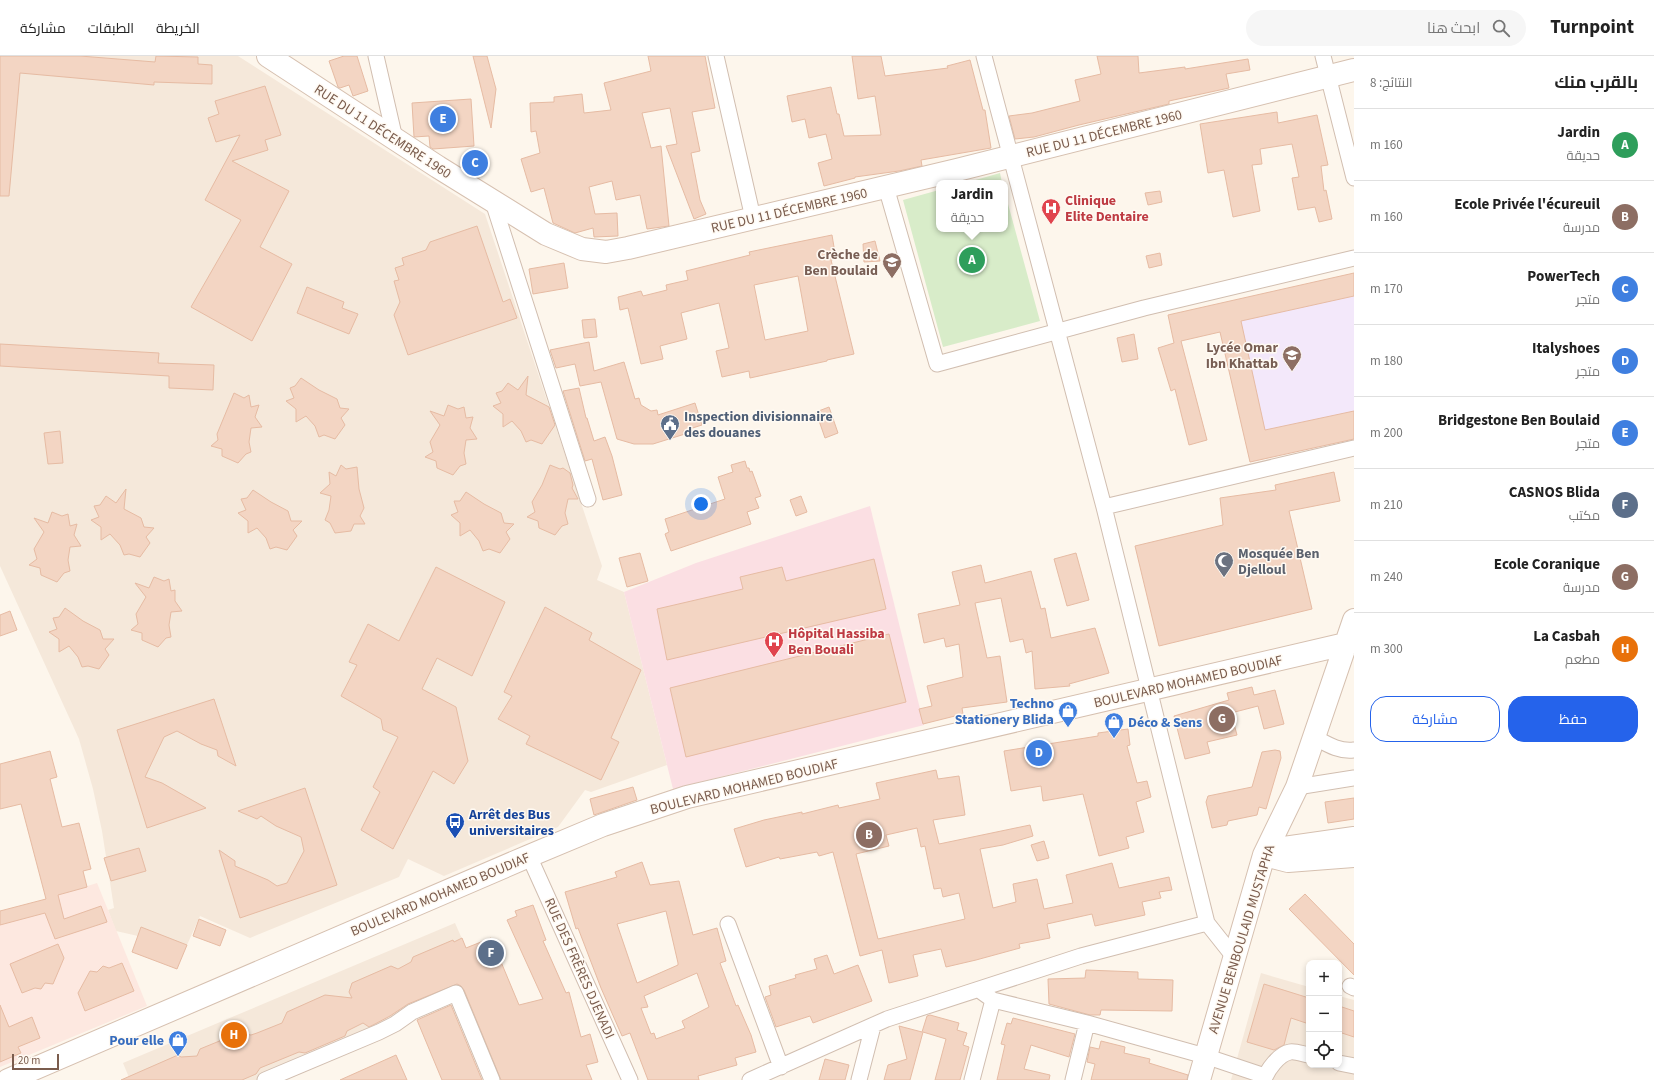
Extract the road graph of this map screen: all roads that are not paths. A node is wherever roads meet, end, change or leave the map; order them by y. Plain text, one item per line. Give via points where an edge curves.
1 (268, 56) edge
2 (376, 56) edge
3 (716, 56) edge
4 (984, 56) edge
5 (1323, 56) edge
6 (1354, 70) edge
7 (1328, 77) junction
8 (395, 139) junction
9 (1010, 157) junction
10 (1354, 178) edge
11 (886, 188) junction
12 (493, 202) junction
13 (753, 218) junction
14 (1354, 258) edge
15 (1057, 332) junction
16 (1354, 448) edge
17 (588, 500) dead end
18 (1104, 507) junction
19 (1354, 620) edge
20 (1350, 643) edge
21 (1150, 690) junction
22 (1314, 737) junction
23 (1354, 750) edge
24 (1354, 778) edge
25 (1297, 787) junction
26 (1354, 838) edge
27 (1264, 855) junction
28 (529, 856) junction
29 (1354, 856) edge
30 (1207, 923) junction
31 (728, 924) dead end
32 (1234, 957) junction
33 (979, 990) junction
34 (993, 1000) junction
35 (1087, 1023) junction
36 (873, 1026) junction
37 (1306, 1055) edge
38 (1206, 1056) junction
39 (1342, 1063) edge
40 (1354, 1066) edge
41 (781, 1067) junction
42 (1264, 1078) edge
43 (8, 1080) edge
44 (265, 1080) edge
45 (492, 1080) edge
46 (630, 1080) edge
47 (750, 1080) edge
48 (859, 1080) edge
49 (972, 1080) edge
50 (1073, 1080) edge
51 (1198, 1080) edge

1 - 8 main road, RUE DU 11 DÉCEMBRE 1960
2 - 8 street
3 - 13 street
4 - 9 street
5 - 7 street
6 - 7 main road, RUE DU 11 DÉCEMBRE 1960
7 - 9 main road, RUE DU 11 DÉCEMBRE 1960
7 - 10 street
8 - 12 main road, RUE DU 11 DÉCEMBRE 1960
9 - 11 main road, RUE DU 11 DÉCEMBRE 1960
9 - 15 street
11 - 13 main road, RUE DU 11 DÉCEMBRE 1960
11 - 15 street via 937,364
12 - 13 main road, RUE DU 11 DÉCEMBRE 1960 via 546,234 582,249 606,252
12 - 17 street
14 - 15 street via 1144,308
15 - 18 street
16 - 18 street
18 - 21 street
19 - 20 main road, AVENUE BENBOULAID MUSTAPHA
20 - 21 main road, BOULEVARD MOHAMED BOUDIAF
20 - 22 main road, AVENUE BENBOULAID MUSTAPHA
21 - 28 main road, BOULEVARD MOHAMED BOUDIAF via 687,797 604,825
21 - 30 street
22 - 23 street via 1332,748
22 - 25 main road, AVENUE BENBOULAID MUSTAPHA
24 - 25 street
25 - 27 main road, AVENUE BENBOULAID MUSTAPHA
26 - 27 main road via 1284,848
27 - 29 main road via 1288,861
27 - 32 main road, AVENUE BENBOULAID MUSTAPHA
28 - 43 main road, BOULEVARD MOHAMED BOUDIAF
28 - 46 street, RUE DES FRÈRES DJENADI
30 - 32 street
30 - 33 street via 1081,956
31 - 41 street
32 - 38 main road, AVENUE BENBOULAID MUSTAPHA
33 - 34 street
33 - 36 street via 887,1019
34 - 35 street
34 - 49 street
35 - 38 street
35 - 50 street
36 - 41 street
36 - 48 street
37 - 42 street via 1289,1052 1278,1058
38 - 42 street
38 - 51 main road, AVENUE BENBOULAID MUSTAPHA
39 - 40 street
41 - 47 street
44 - 45 street via 379,1032 412,1012 456,993

